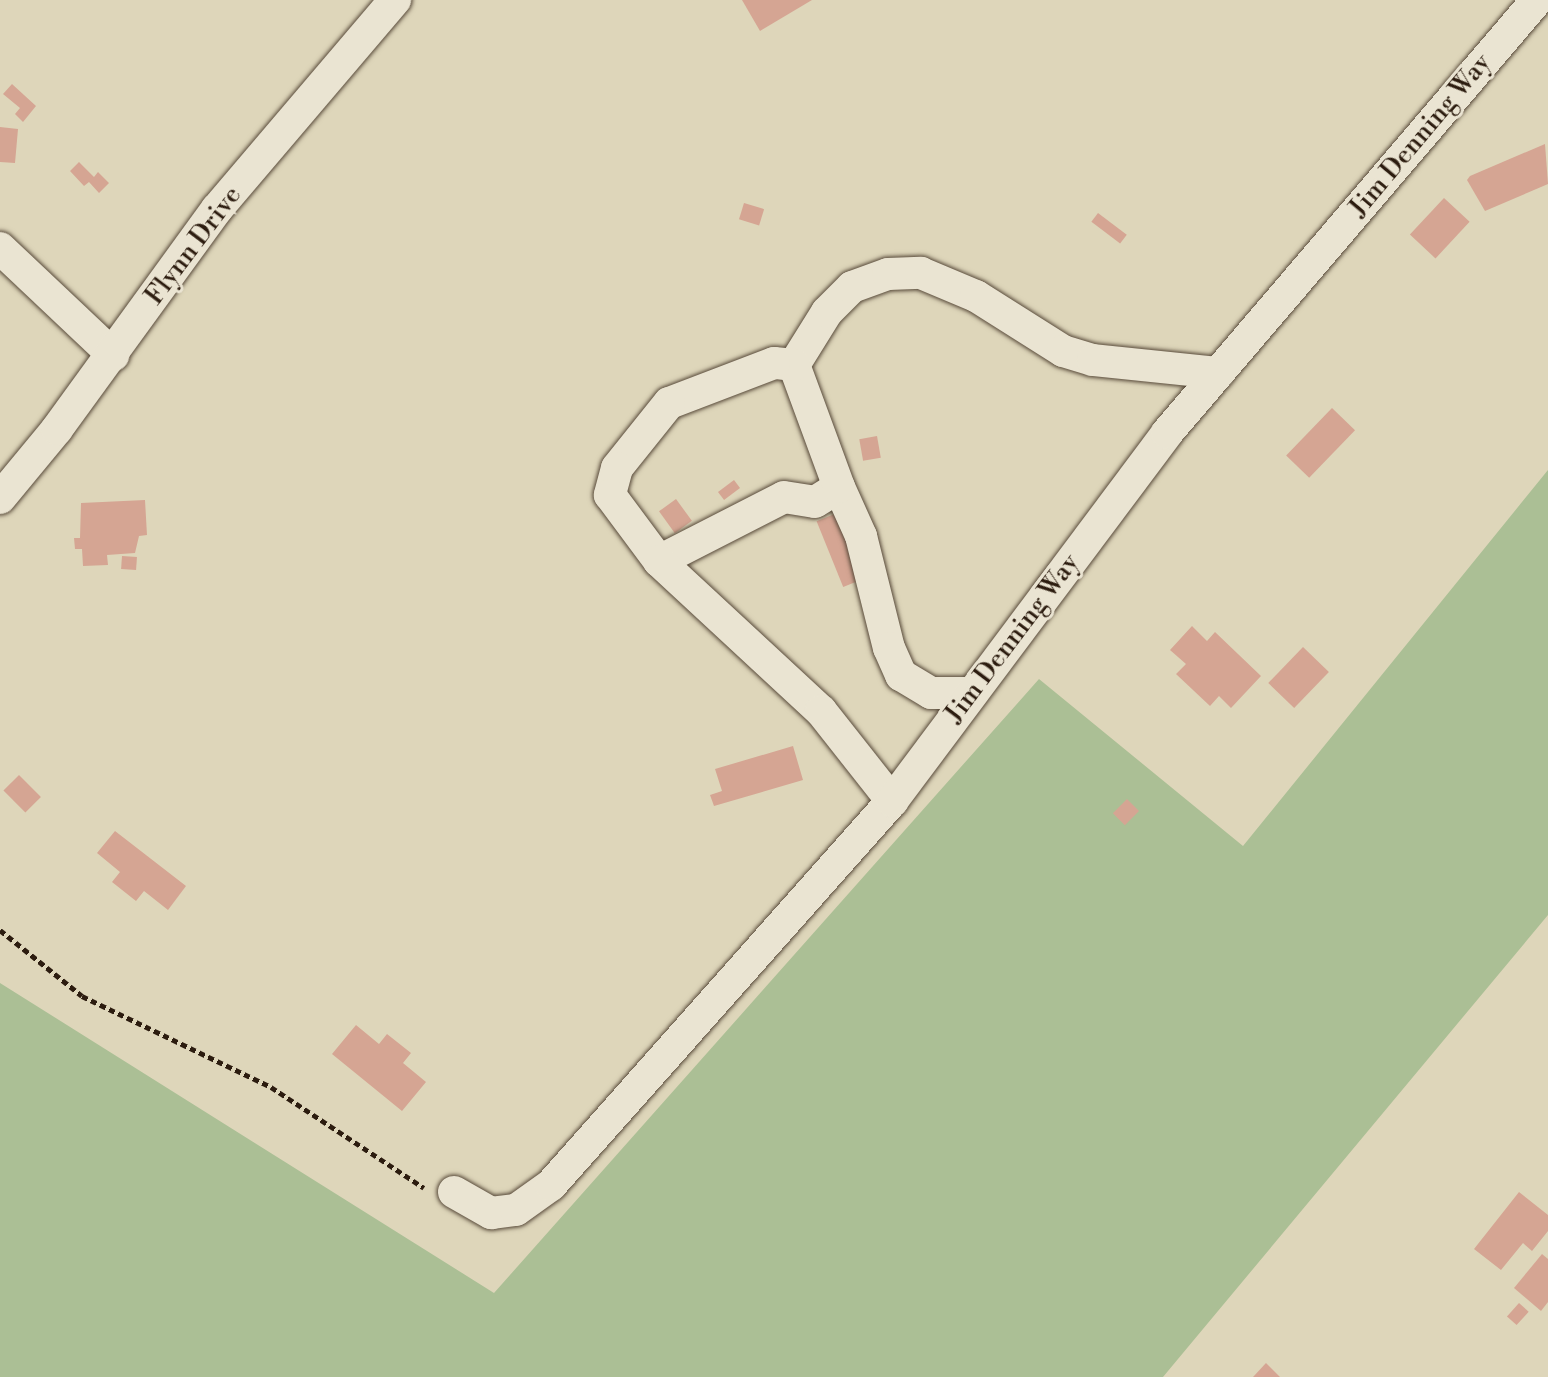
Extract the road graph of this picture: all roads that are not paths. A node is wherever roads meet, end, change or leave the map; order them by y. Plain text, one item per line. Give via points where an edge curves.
1 (395, 0) edge
2 (1537, 0) edge
3 (0, 248) edge
4 (113, 355) junction
5 (794, 365) junction
6 (1218, 373) junction
7 (839, 487) junction
8 (0, 498) edge
9 (659, 561) junction
10 (972, 693) junction
11 (892, 801) junction
12 (454, 1192) road end

1 - 4 street, Flynn Drive via 217,209
2 - 6 street, Jim Denning Way
3 - 4 street
4 - 8 street, Flynn Drive
5 - 6 street via 827,312 852,287 888,274 921,273 976,296 1063,351 1093,360
5 - 7 street
5 - 9 street via 774,363 669,403 617,468 610,495
6 - 10 street, Jim Denning Way
7 - 9 street via 815,502 784,497
7 - 10 street via 861,536 889,648 901,675 931,693
9 - 11 street via 821,711
10 - 11 street, Jim Denning Way
11 - 12 street, Jim Denning Way via 551,1185 516,1210 491,1213

